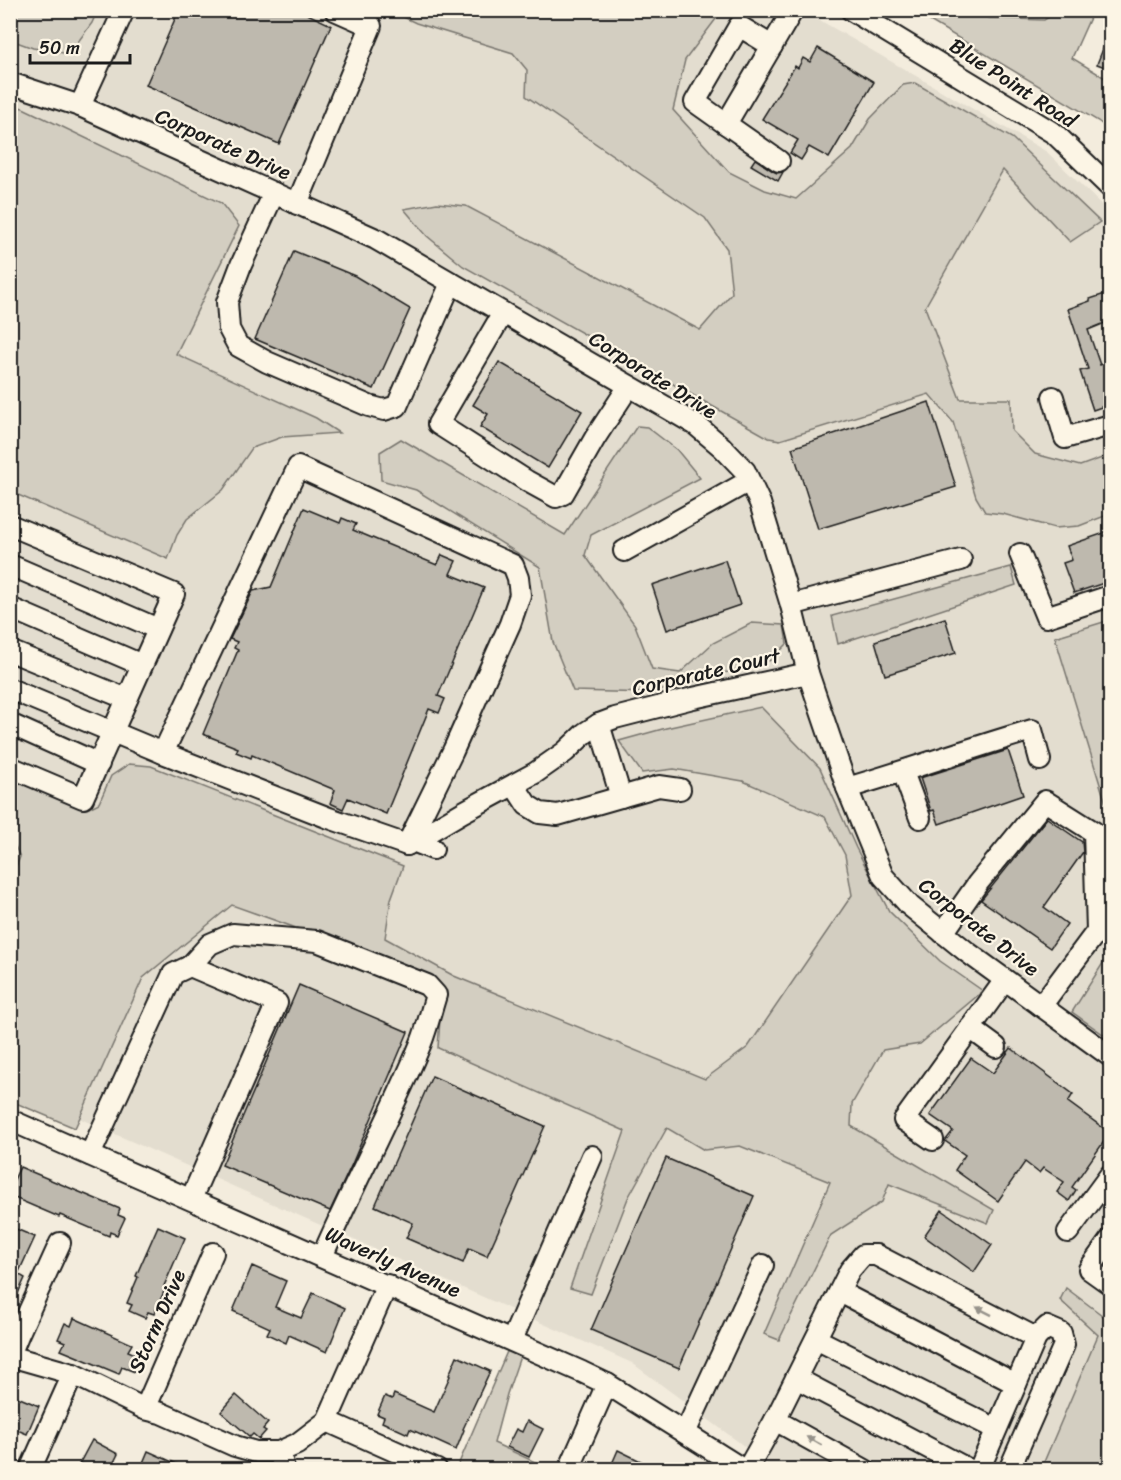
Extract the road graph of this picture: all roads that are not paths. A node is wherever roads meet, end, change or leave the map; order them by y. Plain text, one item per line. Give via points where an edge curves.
1 (124, 10) edge
2 (335, 10) edge
3 (793, 10) edge
4 (851, 10) edge
5 (772, 46) junction
6 (10, 83) edge
7 (80, 106) junction
8 (726, 124) junction
9 (779, 161) dead end
10 (1110, 187) edge
11 (274, 193) junction
12 (297, 204) junction
13 (451, 283) junction
14 (503, 313) junction
15 (629, 386) junction
16 (1053, 397) dead end
17 (1110, 425) edge
18 (749, 481) junction
19 (10, 525) edge
20 (624, 551) dead end
21 (1020, 554) dead end
22 (961, 560) dead end
23 (10, 566) edge
24 (1110, 596) edge
25 (791, 605) junction
26 (10, 608) edge
27 (158, 629) junction
28 (10, 651) edge
29 (142, 665) junction
30 (808, 673) junction
31 (10, 689) edge
32 (127, 699) junction
33 (607, 721) junction
34 (10, 724) edge
35 (112, 732) junction
36 (163, 753) junction
37 (1040, 760) dead end
38 (99, 764) junction
39 (10, 767) edge
40 (903, 772) junction
41 (514, 785) junction
42 (847, 788) junction
43 (680, 789) dead end
44 (621, 797) junction
45 (920, 818) dead end
46 (410, 843) junction
47 (432, 849) dead end
48 (943, 933) junction
49 (190, 966) junction
50 (1005, 980) junction
51 (1041, 1006) junction
52 (970, 1028) junction
53 (996, 1047) dead end
54 (1110, 1056) edge
55 (10, 1120) edge
56 (933, 1140) dead end
57 (90, 1155) junction
58 (592, 1156) dead end
59 (1110, 1175) edge
60 (191, 1199) junction
61 (1068, 1232) dead end
62 (1110, 1240) edge
63 (60, 1243) dead end
64 (213, 1253) dead end
65 (322, 1257) junction
66 (763, 1266) dead end
67 (1110, 1284) edge
68 (387, 1285) junction
69 (840, 1292) junction
70 (816, 1338) junction
71 (1036, 1338) junction
72 (512, 1340) junction
73 (10, 1355) edge
74 (73, 1374) junction
75 (796, 1378) junction
76 (607, 1384) junction
77 (1016, 1384) junction
78 (145, 1409) junction
79 (775, 1420) junction
80 (327, 1421) junction
81 (996, 1429) junction
82 (685, 1433) junction
83 (281, 1461) edge
84 (569, 1468) edge
85 (30, 1470) edge
86 (437, 1470) edge
87 (746, 1470) edge
88 (865, 1470) edge
89 (970, 1470) edge
90 (979, 1470) edge
91 (1009, 1470) edge

1 - 7 street
2 - 12 street via 370,26
3 - 5 street
4 - 10 street, Blue Point Road via 1055,134
5 - 8 street
5 - 8 street via 739,26 695,102
6 - 7 street, Corporate Drive
7 - 11 street, Corporate Drive
8 - 9 street
11 - 12 street, Corporate Drive
11 - 13 street via 227,302 229,329 238,346 267,362 369,406 384,410 397,406
12 - 13 street, Corporate Drive via 376,239
13 - 14 street, Corporate Drive
14 - 15 street, Corporate Drive
14 - 15 street via 438,424 527,481 556,497 563,494
15 - 18 street, Corporate Drive via 696,425 745,471
16 - 17 street via 1065,438
18 - 20 street
18 - 25 street, Corporate Drive via 760,503
19 - 27 street via 174,594
21 - 24 street via 1046,616
22 - 25 street
23 - 27 street
25 - 30 street, Corporate Drive
26 - 29 street
27 - 29 street
28 - 32 street
29 - 32 street
30 - 33 street, Corporate Court
30 - 42 street, Corporate Drive
31 - 35 street
32 - 35 street
33 - 41 street
33 - 44 street
34 - 38 street
35 - 36 street
35 - 38 street
36 - 46 street via 329,818
36 - 46 street via 298,467 513,565 518,578 520,595 510,624
37 - 40 street via 1032,730
38 - 39 street via 83,798
40 - 42 street
40 - 45 street
41 - 44 street via 527,805 540,813 558,815
41 - 46 street via 458,822
42 - 48 street, Corporate Drive via 883,876 910,906
43 - 44 street via 659,786
46 - 47 street
48 - 50 street, Corporate Drive
48 - 51 street via 1045,801 1094,832 1097,931
49 - 57 street via 173,974
49 - 60 street via 277,1003
49 - 65 street via 210,944 232,934 317,941 427,985 436,995 422,1041
50 - 51 street, Corporate Drive
50 - 52 street
51 - 54 street, Corporate Drive
52 - 53 street
52 - 56 street via 904,1120
55 - 57 street, Waverly Avenue
57 - 60 street, Waverly Avenue
58 - 72 street
59 - 61 street
60 - 65 street, Waverly Avenue
62 - 67 street via 1089,1269
63 - 73 street, Storm Drive
64 - 78 street, Storm Drive
65 - 68 street, Waverly Avenue
66 - 82 street
68 - 72 street, Waverly Avenue
68 - 80 street, Storm Drive
69 - 70 street
71 -> 69 street via 876,1255 863,1255 850,1270
69 - 77 street
70 - 75 street
70 - 81 street
71 - 77 street
71 - 91 street via 1047,1327 1061,1333 1064,1345
72 - 76 street, Waverly Avenue
73 - 74 street, Storm Drive
74 - 78 street, Storm Drive
74 - 85 street
75 - 79 street
75 - 89 street
76 - 82 street, Waverly Avenue
76 - 84 street
77 - 81 street
78 - 83 street, Storm Drive
79 - 87 street
88 -> 79 street
80 - 83 street, Storm Drive
80 - 86 street
81 - 90 street
82 - 87 street, Waverly Avenue

